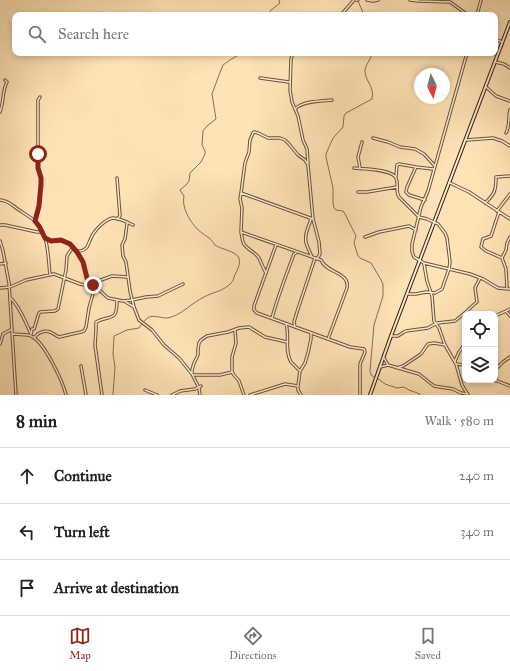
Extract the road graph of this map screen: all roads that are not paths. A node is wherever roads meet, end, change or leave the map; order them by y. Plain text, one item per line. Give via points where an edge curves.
1 (356, 0) edge
2 (366, 0) edge
3 (378, 0) edge
4 (410, 0) edge
5 (481, 0) edge
6 (450, 1) edge
7 (344, 12) edge
8 (464, 12) edge
9 (478, 12) edge
10 (510, 22) edge
11 (509, 26) edge
12 (498, 40) edge
13 (502, 42) junction
14 (498, 53) edge
15 (292, 56) edge
16 (466, 56) edge
17 (497, 56) edge
18 (495, 62) junction
19 (510, 68) edge
20 (260, 78) dead end
21 (4, 80) dead end
22 (289, 82) junction
23 (486, 86) junction
24 (40, 97) dead end
25 (332, 100) dead end
26 (510, 100) edge
27 (295, 108) junction
28 (510, 110) edge
29 (0, 112) edge
30 (506, 133) dead end
31 (373, 138) dead end
32 (466, 140) junction
33 (362, 142) dead end
34 (510, 146) edge
35 (308, 165) junction
36 (434, 165) junction
37 (416, 167) junction
38 (354, 168) dead end
39 (360, 168) junction
40 (433, 169) junction
41 (510, 176) edge
42 (396, 177) junction
43 (117, 178) dead end
44 (450, 183) junction
45 (397, 187) junction
46 (358, 192) dead end
47 (241, 193) junction
48 (510, 193) edge
49 (0, 200) edge
50 (425, 200) junction
51 (485, 203) junction
52 (498, 211) junction
53 (419, 217) junction
54 (117, 219) junction
55 (312, 219) junction
56 (510, 219) edge
57 (35, 221) junction
58 (125, 221) junction
59 (434, 222) junction
60 (0, 225) edge
61 (133, 225) dead end
62 (416, 230) junction
63 (42, 232) junction
64 (241, 232) junction
65 (365, 237) dead end
66 (510, 237) edge
67 (45, 238) junction
68 (0, 241) edge
69 (276, 245) junction
70 (73, 247) junction
71 (293, 251) junction
72 (77, 252) junction
73 (297, 252) junction
74 (294, 254) junction
75 (320, 254) junction
76 (314, 258) junction
77 (502, 258) junction
78 (321, 260) junction
79 (420, 261) junction
80 (6, 263) junction
81 (424, 263) junction
82 (0, 264) edge
83 (449, 268) junction
84 (266, 273) junction
85 (50, 275) junction
86 (128, 277) junction
87 (64, 278) junction
88 (480, 278) junction
89 (183, 284) dead end
90 (94, 286) junction
91 (10, 287) junction
92 (0, 288) edge
93 (507, 289) junction
94 (510, 289) edge
95 (431, 292) junction
96 (408, 294) junction
97 (10, 298) junction
98 (117, 300) junction
99 (132, 300) junction
100 (123, 301) junction
101 (134, 307) junction
102 (510, 309) edge
103 (506, 311) junction
104 (498, 315) edge
105 (510, 316) edge
106 (272, 318) junction
107 (294, 322) junction
108 (286, 323) junction
109 (435, 324) junction
110 (290, 325) junction
111 (295, 327) junction
112 (12, 329) junction
113 (287, 329) junction
114 (235, 330) junction
115 (12, 333) junction
116 (311, 333) junction
117 (31, 335) junction
118 (316, 335) junction
119 (391, 336) junction
120 (34, 338) junction
121 (311, 339) junction
122 (328, 340) junction
123 (287, 342) junction
124 (0, 344) edge
125 (445, 345) junction
126 (463, 347) edge
127 (510, 357) edge
128 (383, 358) junction
129 (456, 363) junction
130 (462, 364) edge
131 (388, 365) junction
132 (81, 366) dead end
133 (380, 367) junction
134 (498, 367) edge
135 (397, 368) junction
136 (300, 371) junction
137 (232, 372) junction
138 (192, 375) junction
139 (498, 381) edge
140 (298, 386) junction
141 (510, 386) edge
142 (200, 387) junction
143 (145, 390) dead end
144 (468, 394) edge
145 (16, 395) edge
146 (66, 395) edge
147 (86, 395) edge
148 (102, 395) edge
149 (157, 395) edge
150 (172, 395) edge
151 (200, 395) edge
152 (244, 395) edge
153 (250, 395) edge
154 (301, 395) edge
155 (360, 395) edge
156 (370, 395) edge

1 - 7 street
2 - 3 street
4 - 6 street
5 - 9 street
6 - 8 street
10 - 11 main road
11 - 13 main road
12 - 13 street
13 - 14 main road
15 - 22 street
16 - 36 street
17 - 18 main road
18 - 19 street
18 - 23 main road
20 - 22 street
21 - 29 street via 7,82 3,90
22 - 27 street
23 - 26 street via 496,96
23 - 32 main road
24 - 57 street via 38,168 41,184
25 - 27 street
27 - 35 street via 307,149
28 - 30 street
31 - 36 street via 400,147 416,149
32 - 34 street via 493,138
32 - 44 main road
33 - 39 street via 358,157
35 - 47 street via 285,140 268,138 254,132 245,163
35 - 55 street
36 - 40 street
37 - 40 street
37 - 42 street via 398,164
37 - 50 street via 406,192
38 - 39 street
39 - 42 street via 379,170
40 - 50 street
41 - 51 street via 496,177 495,192
42 - 45 street
43 - 54 street via 120,210
44 - 51 street
44 - 59 main road
45 - 46 street
45 - 53 street via 399,197
47 - 55 street
47 - 64 street
48 - 52 street
49 - 57 street via 8,202
50 - 53 street
51 - 52 street
52 - 56 street
52 - 77 street via 491,236 483,239 481,247
53 - 59 street
53 - 62 street
54 - 58 street
54 - 72 street via 113,218 100,225 86,249
55 - 75 street
55 - 76 street via 306,231 306,244
57 - 63 street
58 - 61 street
58 - 86 street via 127,224 122,256 126,262
59 - 79 main road
59 - 83 street via 442,228 447,238
60 - 63 street
62 - 65 street via 409,226
62 - 79 street via 412,248 414,257
63 - 67 street
64 - 69 street
64 - 84 street via 244,245 260,259
66 - 77 street
67 - 70 street via 51,241 61,240
67 - 85 street
68 - 80 street
69 - 71 street
69 - 84 street
70 - 72 street
70 - 87 street via 67,256
71 - 73 street
71 - 74 street
72 - 90 street via 83,262 87,278
73 - 74 street
73 - 76 street
74 - 106 street
75 - 76 street
75 - 78 street
76 - 78 street
76 - 107 street
77 - 93 street via 506,269
78 - 122 street via 324,265 343,276 347,283
79 - 81 street
79 - 96 main road
80 - 82 street
80 - 91 street
81 - 83 street
81 - 95 street
83 - 88 street
83 - 95 street via 442,289
84 - 106 street via 254,310
85 - 87 street
85 - 91 street via 26,280
86 - 90 street via 112,276
86 - 99 street
87 - 90 street
87 - 117 street via 58,309 39,313
88 - 93 street via 498,288
88 - 109 street via 475,288 476,303 455,321
89 - 99 street via 158,296
90 - 98 street via 108,298
90 - 120 street via 84,331 59,337 46,332
91 - 92 street
91 - 97 street
93 - 94 street
95 - 96 street
95 - 109 street
96 - 119 main road
97 - 112 street
97 - 117 street via 17,306
98 - 100 street
98 - 148 street via 114,315 96,322 95,345
99 - 100 street
99 - 101 street
100 - 101 street
101 - 138 street via 140,321 179,358
102 - 103 street
103 - 104 street
103 - 105 street
106 - 108 street
107 - 110 street
107 - 111 street
108 - 110 street
108 - 113 street
109 - 119 street via 428,328
109 - 125 street
110 - 111 street
110 - 113 street
111 - 116 street
112 - 115 street
112 - 124 street via 3,334
113 - 123 street
114 - 123 street via 249,327 265,337
114 - 137 street
114 - 138 street via 207,336 201,340
115 - 117 street
115 - 145 street
116 - 118 street
116 - 121 street
117 - 120 street
118 - 121 street
118 - 122 street
119 - 128 main road
120 - 146 street via 47,354
121 - 136 street via 305,363
122 - 155 street via 364,350 360,364
123 - 136 street via 290,359
125 - 129 street
125 - 135 street via 428,344 421,354
126 - 129 street
127 - 134 street
128 - 131 street
128 - 133 main road
129 - 130 street
129 - 144 street via 462,385
131 - 133 street
131 - 135 street
132 - 147 street
133 - 156 main road
135 - 144 street via 420,375 436,386
136 - 140 street
137 - 138 street via 220,375
137 - 152 street via 239,381
138 - 142 street
139 - 141 street
140 - 153 street via 285,384
140 - 154 street
142 - 150 street
142 - 151 street
143 - 149 street

